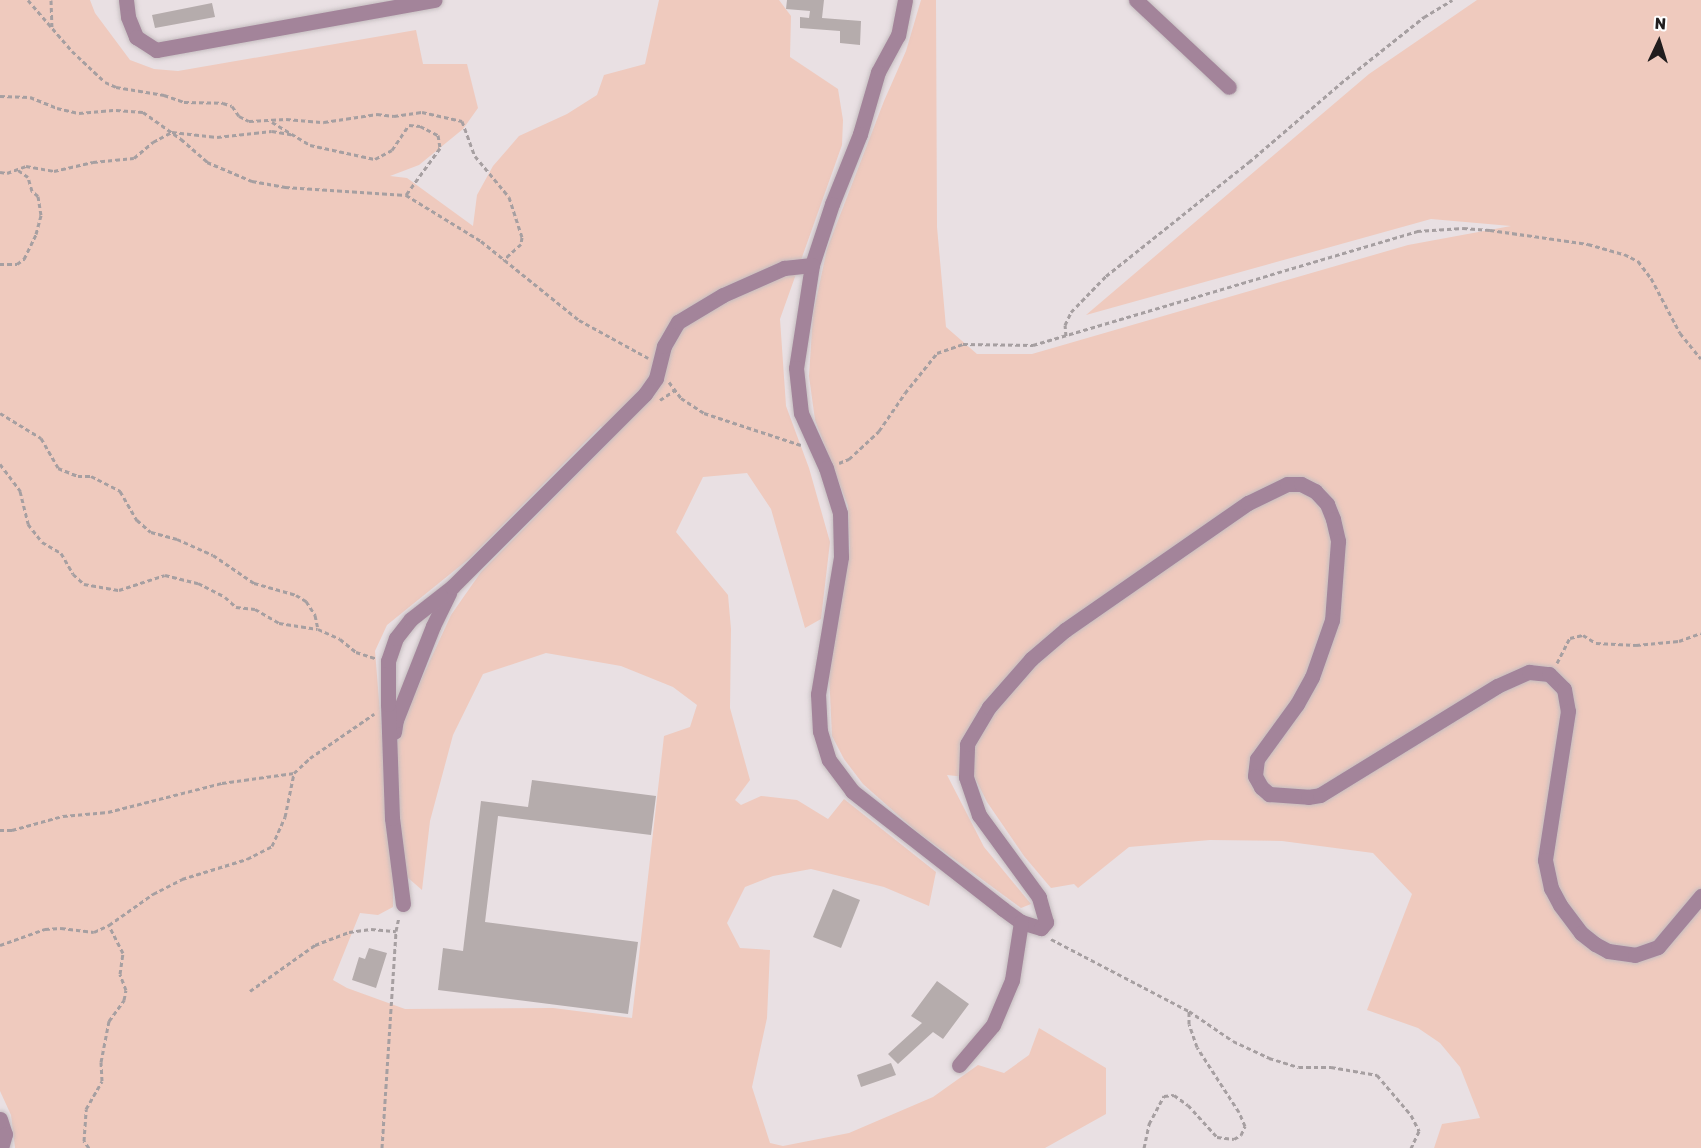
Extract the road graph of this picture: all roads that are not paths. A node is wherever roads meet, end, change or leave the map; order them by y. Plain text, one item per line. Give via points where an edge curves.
1 (126, 0) edge
2 (435, 0) edge
3 (905, 0) edge
4 (1141, 2) edge
5 (1229, 87) dead end
6 (812, 265) junction
7 (452, 587) junction
8 (390, 750) junction
9 (1701, 896) edge
10 (403, 904) road end
11 (1021, 922) junction
12 (959, 1065) dead end
13 (0, 1119) edge
14 (1, 1148) edge

1 - 2 street via 136,37 156,50
3 - 6 street via 898,35 878,72 860,134
4 - 5 street
6 - 7 street via 784,268 723,295 678,322 664,346 656,378 645,394
6 - 11 street via 796,368 801,413 826,468 840,513 841,557 818,694 820,731 829,760 860,798
7 - 8 street via 396,720
7 - 8 street via 411,619 396,638 388,661
8 - 10 street via 392,818
9 - 11 street via 1658,947 1635,955 1608,951 1595,944 1581,933 1560,905 1551,888 1545,860 1568,711 1564,689 1549,674 1529,672 1497,686 1331,790 1308,797 1269,794 1255,776 1257,759 1297,704 1326,640 1332,620 1338,541 1327,504 1315,491 1301,484 1287,484 1248,502 1048,645 989,707 967,744 966,777 979,814 1039,897 1046,922 1041,928
11 - 12 street via 1012,980 993,1025
13 - 14 street via 5,1134

